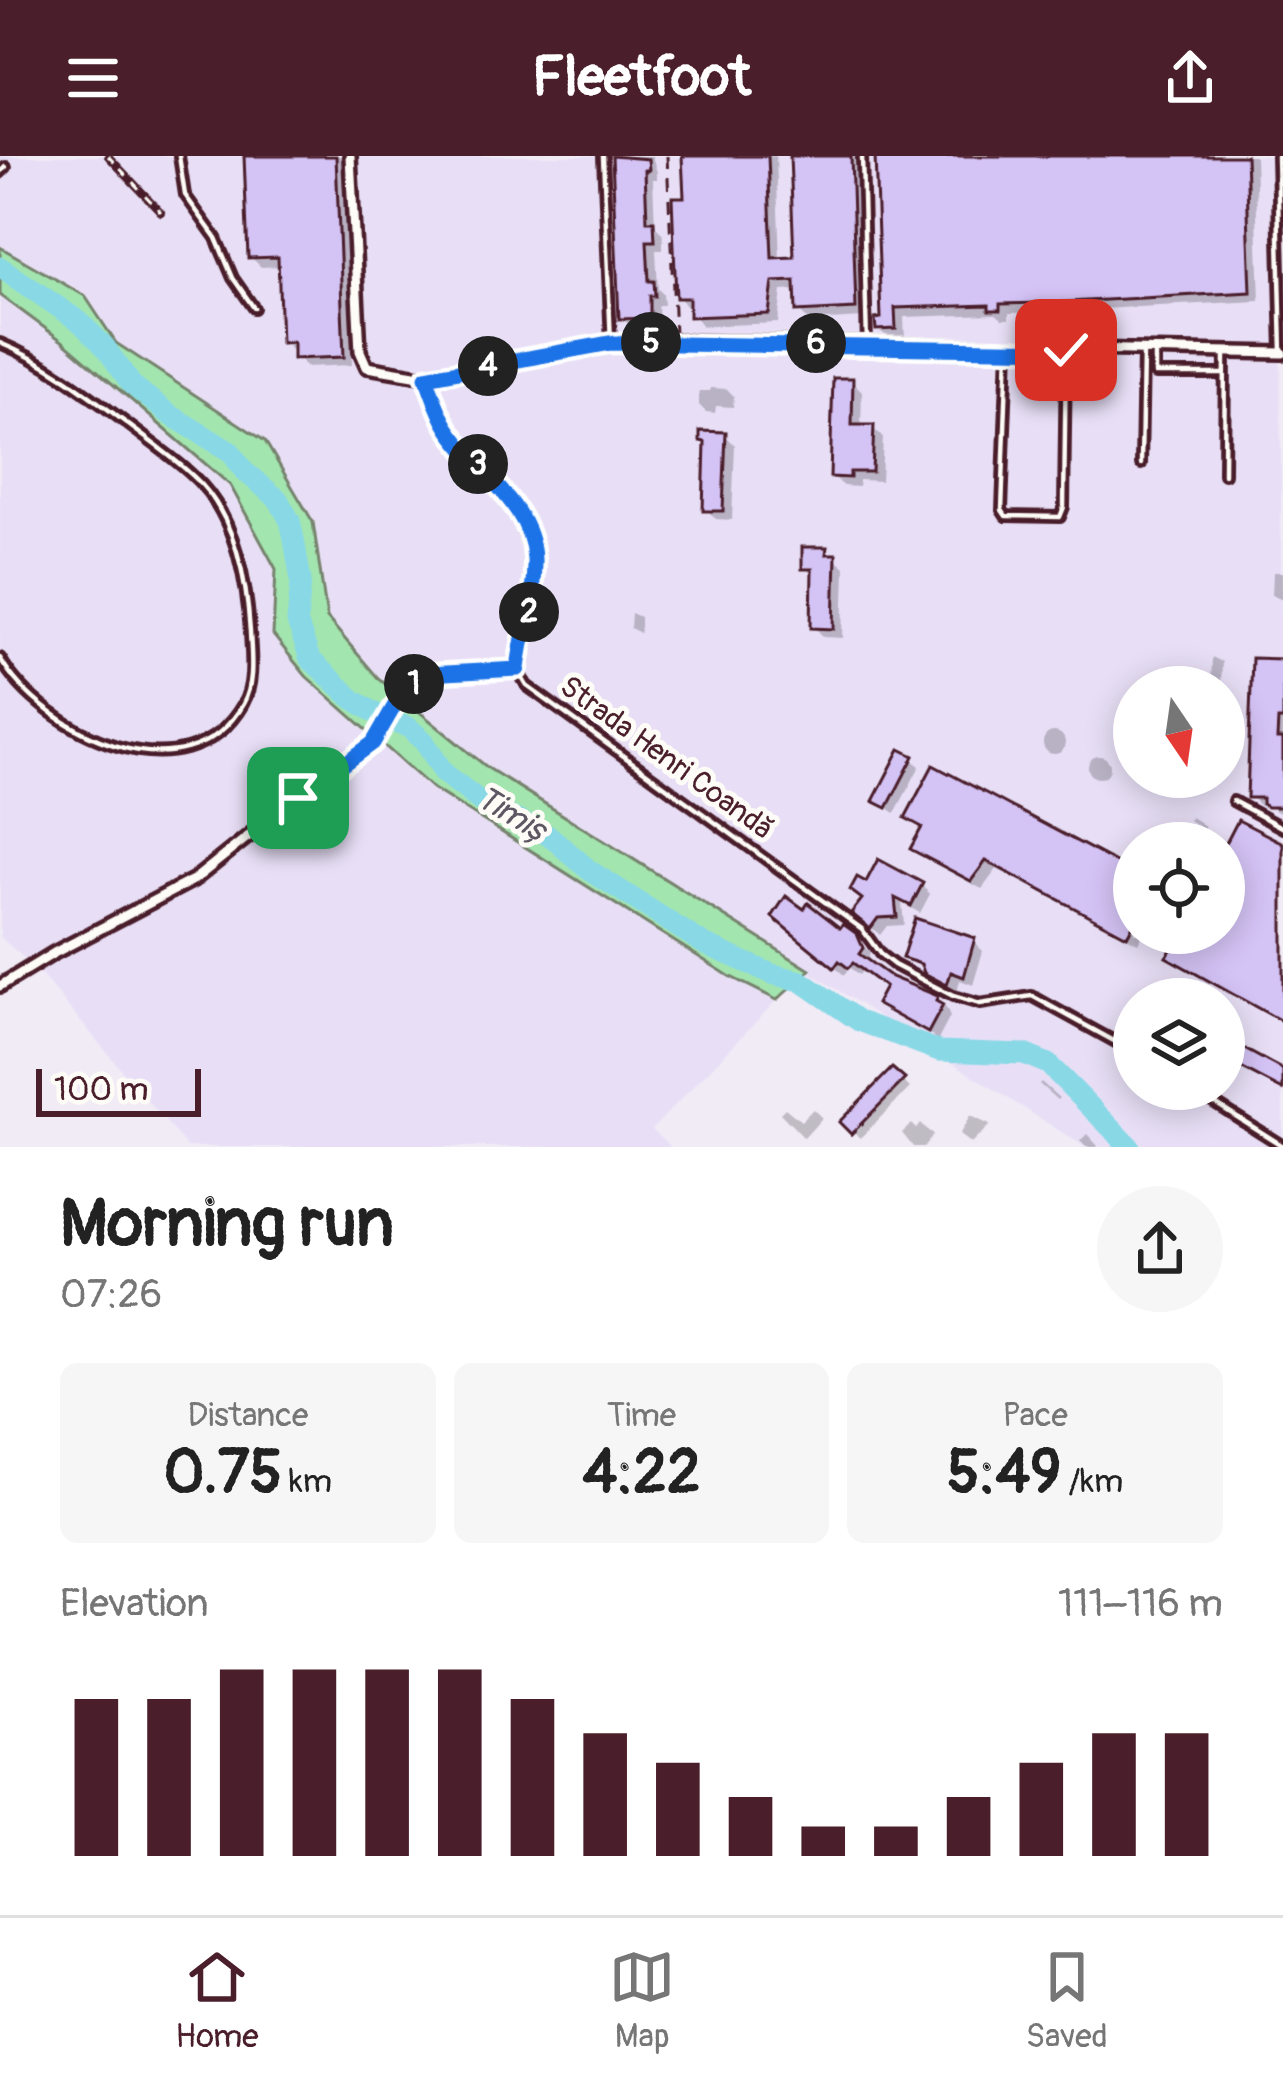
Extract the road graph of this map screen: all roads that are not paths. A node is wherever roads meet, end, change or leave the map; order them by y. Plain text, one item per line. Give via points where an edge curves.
1 (179, 156) edge
2 (350, 156) edge
3 (603, 156) edge
4 (862, 156) edge
5 (1277, 156) edge
6 (254, 308) dead end
7 (0, 343) edge
8 (610, 343) junction
9 (867, 344) junction
10 (1008, 349) junction
11 (1066, 350) junction
12 (1149, 352) junction
13 (1225, 352) junction
14 (1283, 353) edge
15 (1225, 374) junction
16 (426, 377) junction
17 (1141, 464) dead end
18 (1224, 474) dead end
19 (0, 658) edge
20 (518, 669) junction
21 (1233, 801) dead end
22 (1283, 828) edge
23 (0, 986) edge
24 (1113, 1040) edge
25 (1226, 1110) edge
26 (1283, 1146) edge

1 - 6 lane via 184,195
2 - 16 street via 360,351 367,367
3 - 8 lane
4 - 9 lane
5 - 14 lane
7 - 19 lane via 38,359 204,486 237,556 252,670 245,702 223,729 159,755 82,732 33,698
8 - 9 street
8 - 16 street
9 - 10 street
10 - 11 street
10 - 11 lane via 1002,511 1060,517
11 - 12 street
12 - 13 street
12 - 15 lane via 1155,374
12 - 17 lane
13 - 14 street
13 - 15 lane
15 - 18 lane
16 - 20 street via 448,428 529,537 534,556
20 - 23 street via 428,674 399,698 373,743 195,879
20 - 24 lane, Strada Henri Coandă via 527,686 862,929 895,965 980,1004 1032,996
21 - 22 lane
25 - 26 lane

